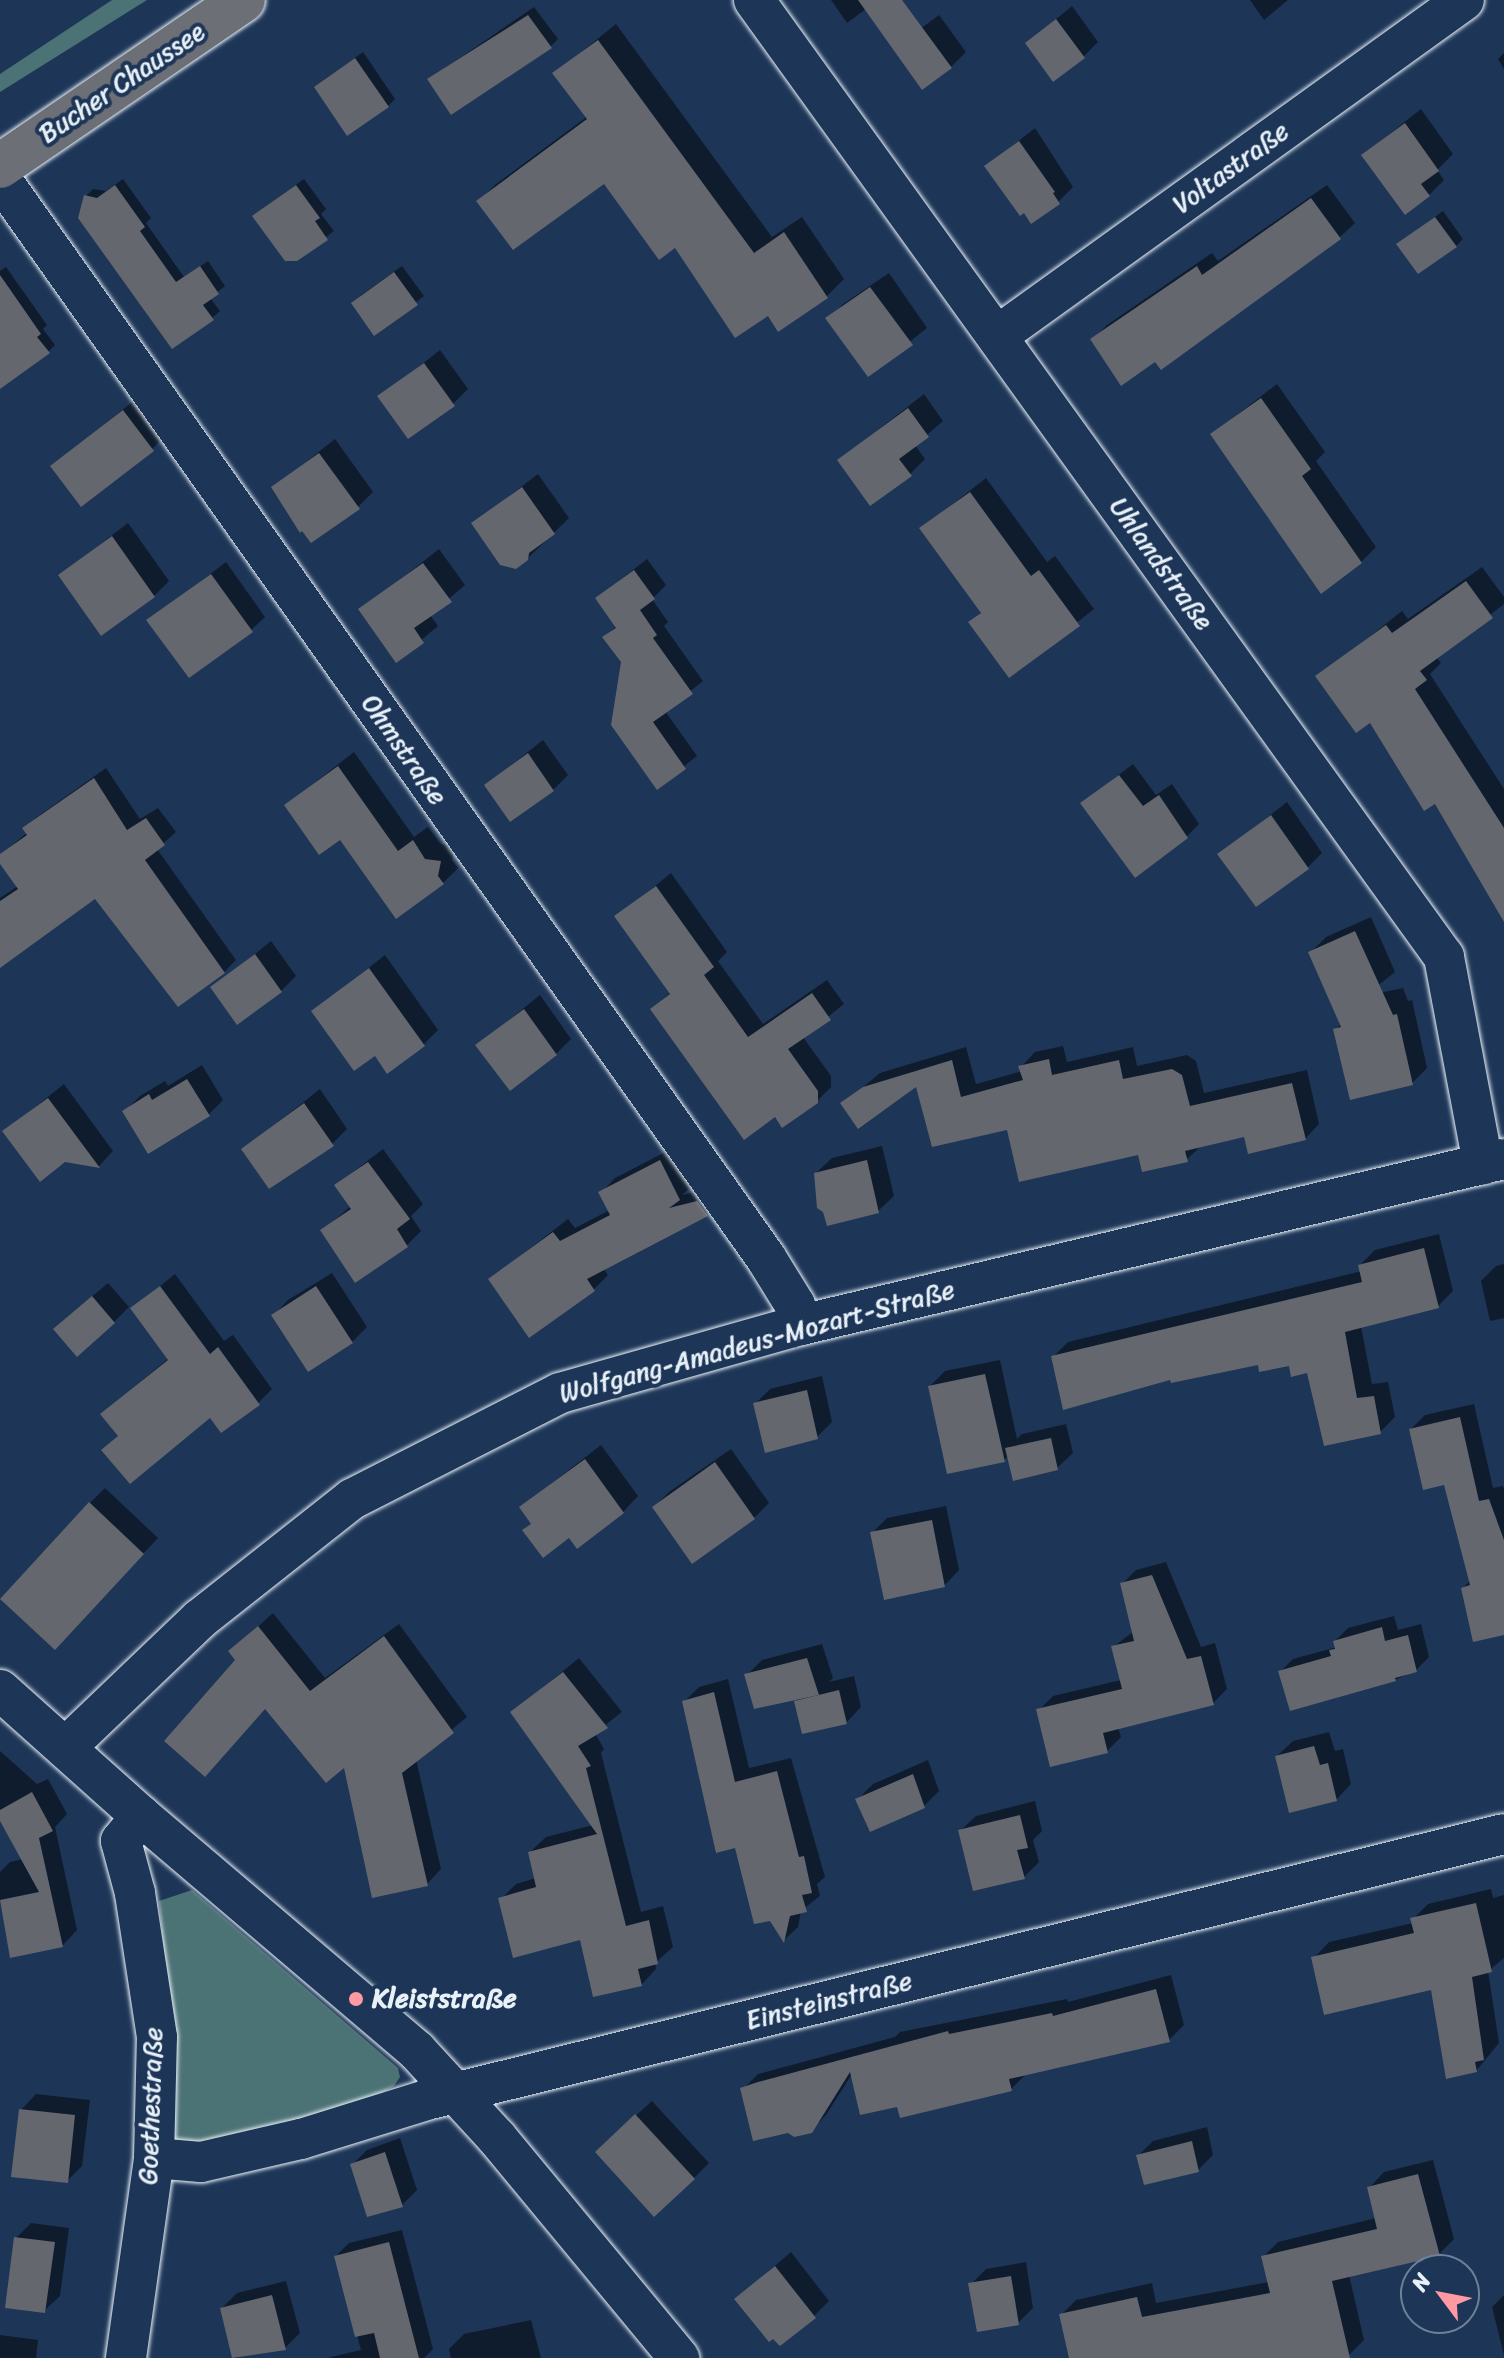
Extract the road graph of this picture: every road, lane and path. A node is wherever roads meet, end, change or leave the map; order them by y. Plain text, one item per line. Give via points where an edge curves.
1 (243, 0) edge
2 (754, 0) edge
3 (1464, 0) edge
4 (0, 166) edge
5 (0, 178) edge
6 (997, 336) junction
7 (1494, 1162) edge
8 (801, 1325) junction
9 (0, 1690) edge
10 (65, 1748) junction
11 (141, 1816) junction
12 (1504, 1834) edge
13 (460, 2093) junction
14 (154, 2158) junction
15 (126, 2358) edge
16 (679, 2358) edge

1 - 4 main road, Bucher Chaussee
2 - 6 street, Uhlandstraße
3 - 6 street, Voltastraße
5 - 8 street, Ohmstraße via 766,1258
6 - 7 street, Uhlandstraße via 1444,957
7 - 8 street, Wolfgang-Amadeus-Mozart-Straße
8 - 10 street, Wolfgang-Amadeus-Mozart-Straße via 560,1393 352,1499 200,1619
9 - 10 street
10 - 11 street
11 - 13 street
11 - 14 street, Goethestraße via 121,1841 135,1893 157,2037
12 - 13 street, Einsteinstraße
13 - 14 street, Einsteinstraße via 201,2162
13 - 16 street
14 - 15 street, Goethestraße

